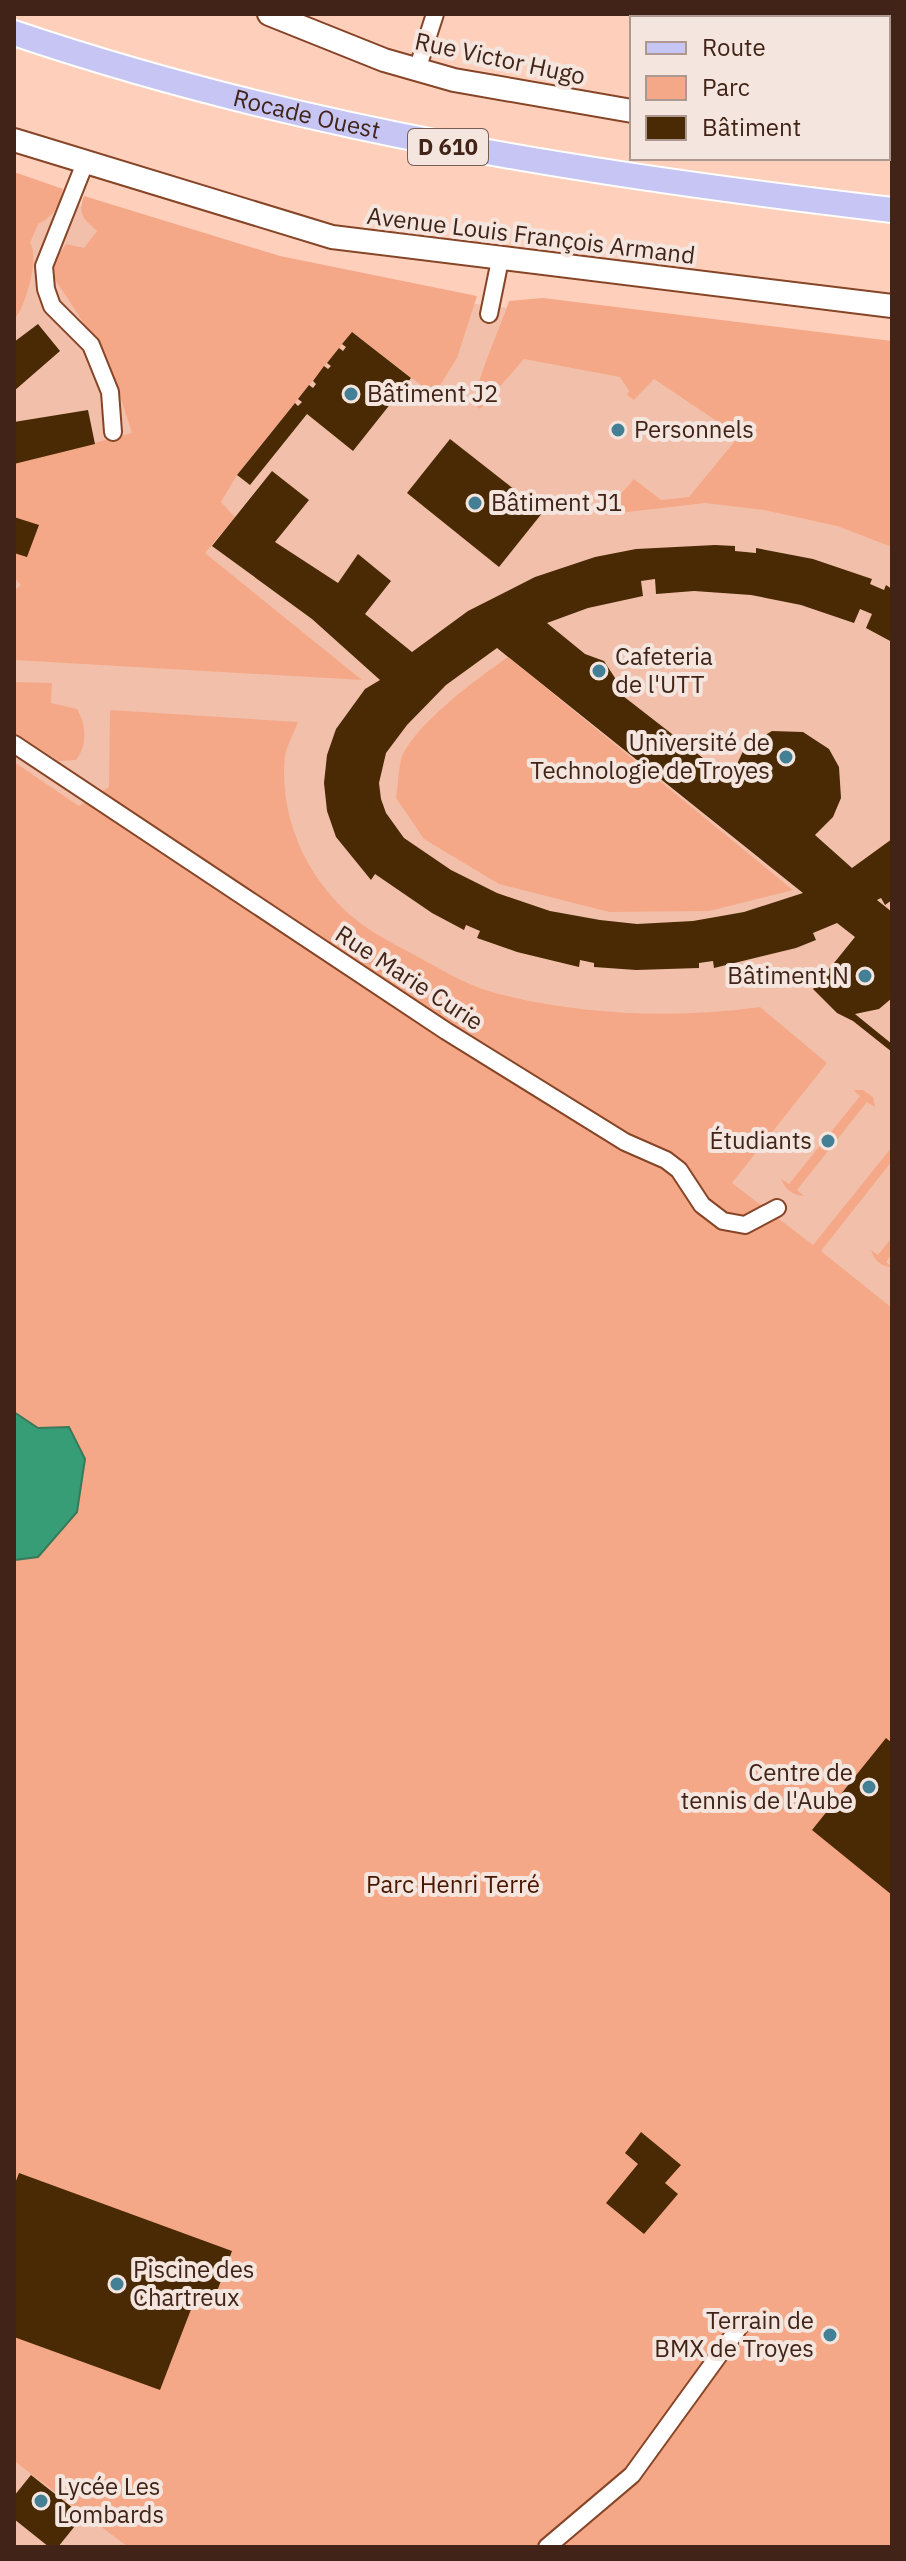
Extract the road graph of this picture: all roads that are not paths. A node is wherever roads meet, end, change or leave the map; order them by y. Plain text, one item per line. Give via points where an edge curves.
1 (269, 14) edge
2 (435, 14) edge
3 (14, 33) edge
4 (417, 70) junction
5 (630, 111) edge
6 (14, 140) edge
7 (85, 163) junction
8 (892, 210) edge
9 (500, 260) junction
10 (892, 306) edge
11 (489, 314) dead end
12 (113, 432) dead end
13 (14, 744) edge
14 (777, 1208) dead end
15 (740, 2326) dead end
16 (547, 2547) edge

1 - 4 street, Rue Victor Hugo
2 - 4 street
3 - 8 main road, Rocade Ouest / D 610 via 276,111 421,142 600,173
4 - 5 street, Rue Victor Hugo
6 - 7 street, Avenue Louis François Armand
7 - 9 street, Avenue Louis François Armand via 332,237
7 - 12 street via 52,242 45,277 52,306 91,345 102,370 110,392
9 - 10 street, Avenue Louis François Armand
9 - 11 street
13 - 14 street, Rue Marie Curie via 446,1031 625,1142 666,1160 702,1205 723,1221 745,1225
15 - 16 street via 632,2475

